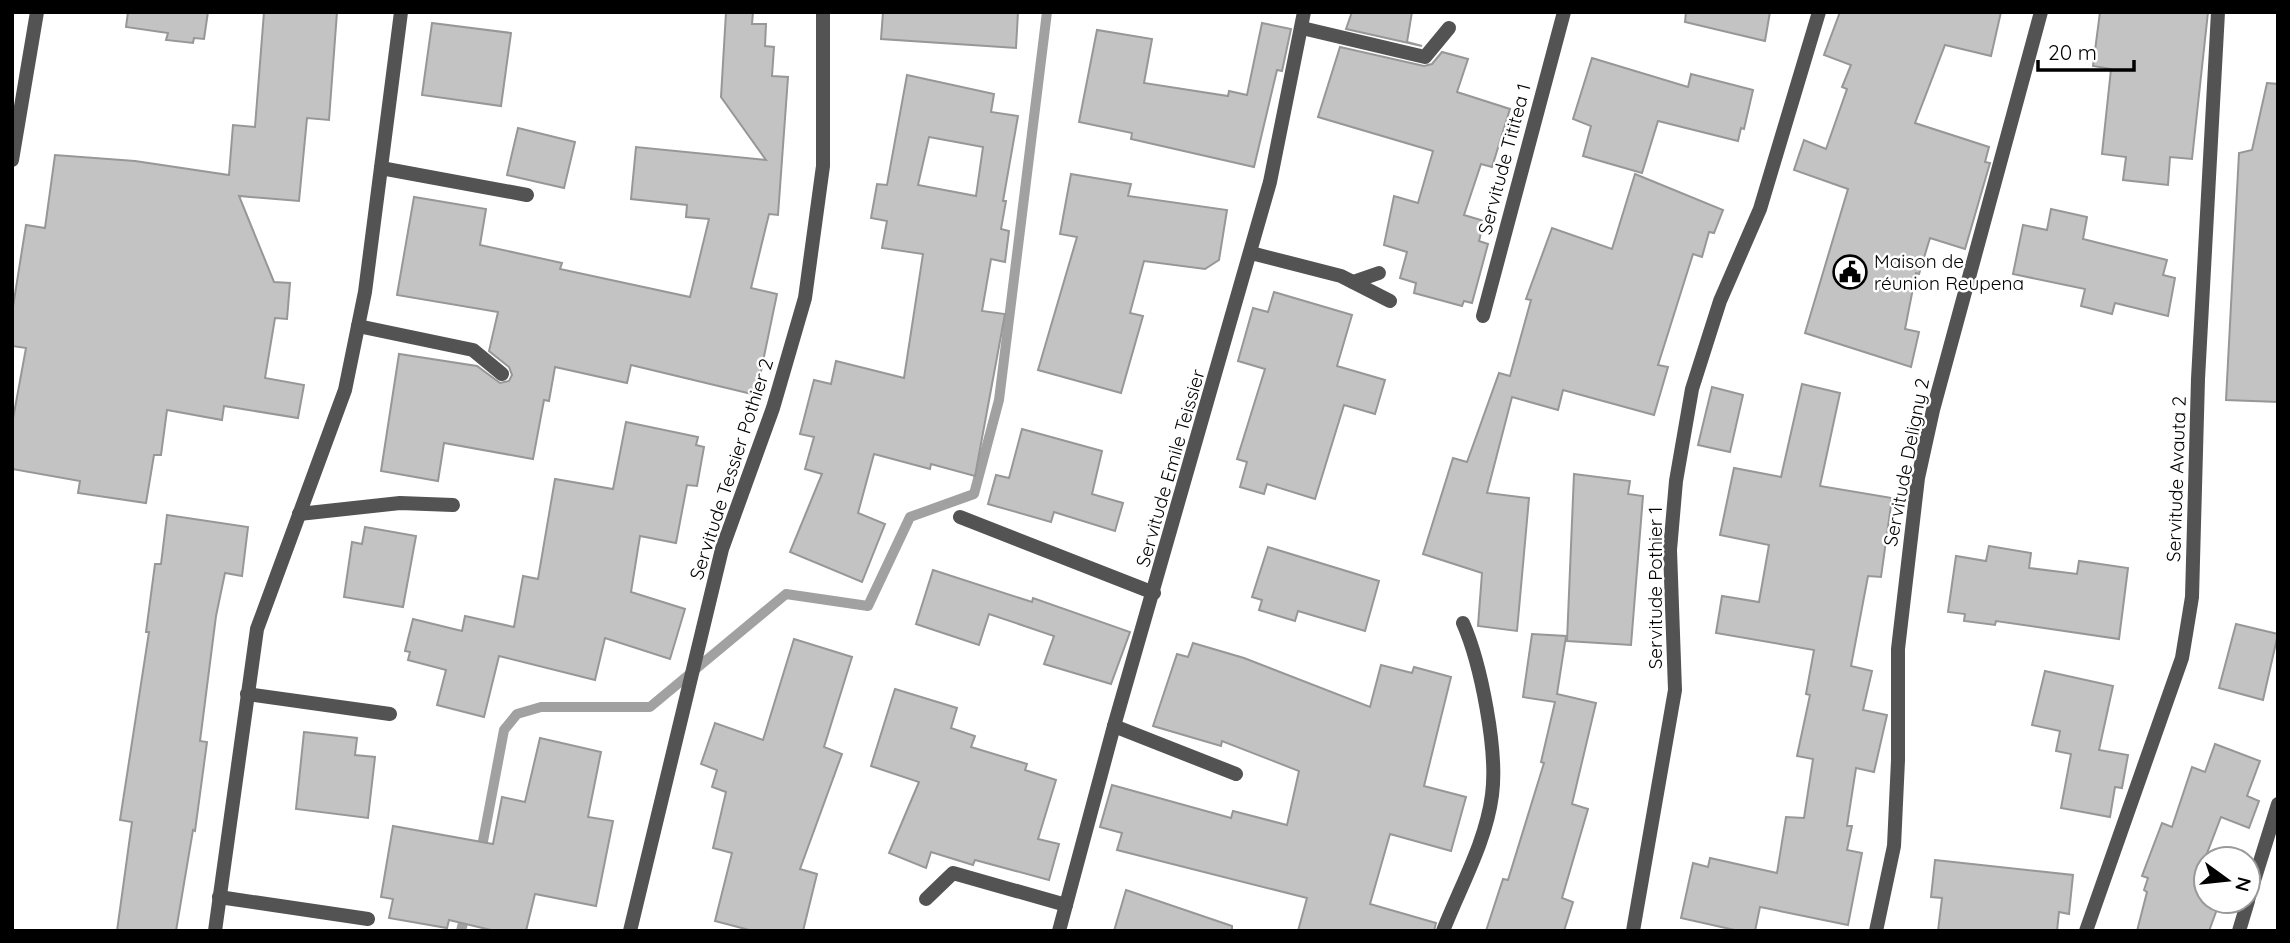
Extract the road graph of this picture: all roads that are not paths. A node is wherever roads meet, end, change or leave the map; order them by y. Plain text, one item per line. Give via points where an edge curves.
1 (37, 12) edge
2 (401, 12) edge
3 (824, 12) edge
4 (1304, 12) edge
5 (1564, 12) edge
6 (1819, 12) edge
7 (2041, 12) edge
8 (2218, 12) edge
9 (1449, 28) dead end
10 (1302, 29) junction
11 (12, 160) edge
12 (381, 168) junction
13 (527, 195) dead end
14 (1251, 253) junction
15 (1379, 273) dead end
16 (1353, 282) junction
17 (1390, 301) dead end
18 (1483, 316) dead end
19 (358, 326) junction
20 (502, 374) dead end
21 (453, 505) dead end
22 (299, 514) junction
23 (960, 517) dead end
24 (1154, 593) junction
25 (1463, 623) dead end
26 (247, 694) junction
27 (390, 714) dead end
28 (1114, 726) junction
29 (1236, 774) dead end
30 (2278, 804) edge
31 (2262, 856) edge
32 (219, 897) junction
33 (926, 898) dead end
34 (1066, 905) junction
35 (368, 919) dead end
36 (215, 931) edge
37 (630, 931) edge
38 (1059, 931) edge
39 (1443, 931) edge
40 (1633, 931) edge
41 (1876, 931) edge
42 (2086, 931) edge

1 - 11 street
2 - 12 street
3 - 37 street, Servitude Tessier Pothier 2 via 823,166 805,298 773,408 722,549
4 - 10 street, Servitude Emile Teissier
5 - 18 street, Servitude Tititea 1
6 - 40 street, Servitude Pothier 1 via 1760,209 1720,301 1692,390 1676,481 1671,550 1675,690
7 - 41 street, Servitude Deligny 2 via 1918,478 1898,649 1894,846
8 - 42 street, Servitude Avauta 2 via 2198,379 2192,597 2182,658
9 - 10 street via 1425,57
10 - 14 street, Servitude Emile Teissier
12 - 13 street
12 - 19 street
14 - 16 street
14 - 24 street, Servitude Emile Teissier
15 - 16 street
16 - 17 street
19 - 20 street via 473,350
19 - 22 street via 345,390
21 - 22 street via 400,503
22 - 26 street via 257,629
23 - 24 street
24 - 28 street, Servitude Emile Teissier
25 - 39 street via 1473,647 1488,732 1492,796 1483,833
26 - 27 street
26 - 32 street
28 - 29 street
28 - 34 street, Servitude Emile Teissier
30 - 31 street
32 - 35 street
32 - 36 street
33 - 34 street via 953,873
34 - 38 street, Servitude Emile Teissier

